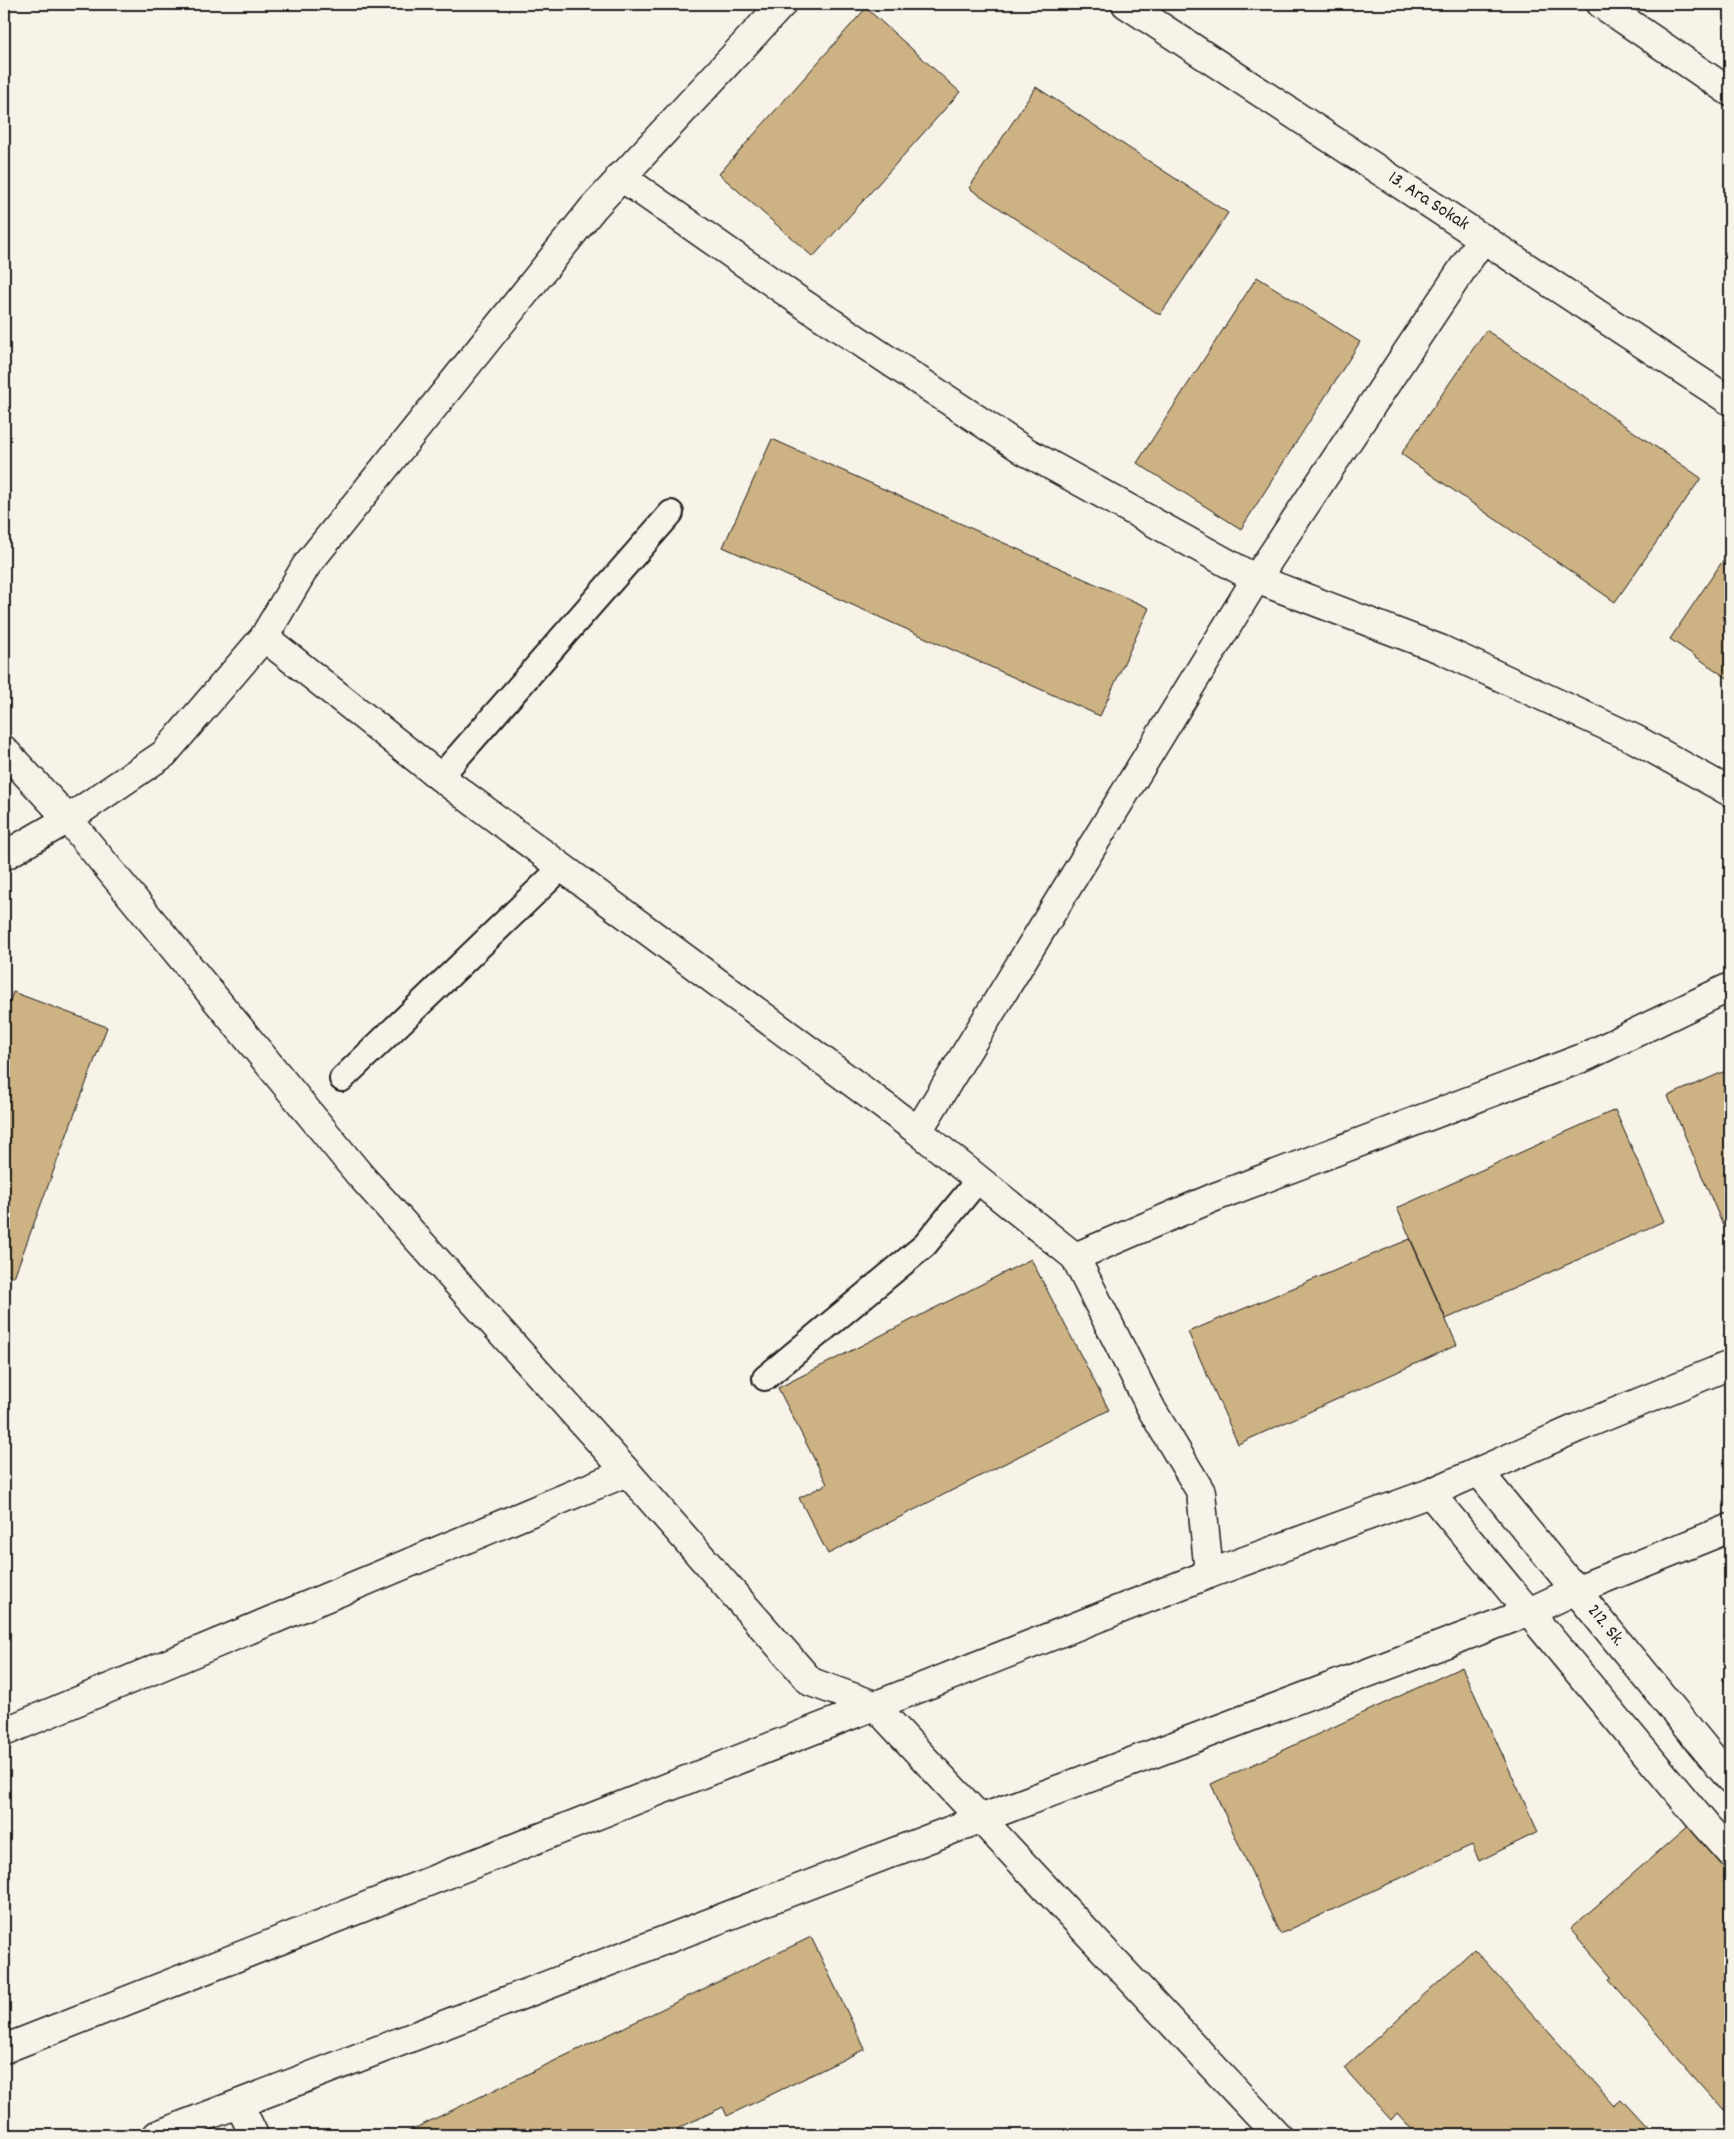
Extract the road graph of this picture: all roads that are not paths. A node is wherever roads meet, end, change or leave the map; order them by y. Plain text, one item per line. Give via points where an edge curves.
1 (782, 4) edge
2 (1126, 4) edge
3 (1601, 4) edge
4 (1730, 92) edge
5 (620, 176) junction
6 (1483, 238) junction
7 (1730, 401) edge
8 (671, 513) dead end
9 (1256, 579) junction
10 (264, 636) junction
11 (4, 750) edge
12 (440, 777) junction
13 (1730, 792) edge
14 (68, 819) junction
15 (4, 856) edge
16 (561, 868) junction
17 (1730, 987) edge
18 (342, 1079) dead end
19 (918, 1131) junction
20 (979, 1180) junction
21 (1075, 1256) junction
22 (1730, 1365) edge
23 (765, 1378) dead end
24 (627, 1472) junction
25 (1479, 1472) junction
26 (1430, 1493) junction
27 (1730, 1528) edge
28 (1209, 1574) junction
29 (1576, 1590) junction
30 (1529, 1612) junction
31 (874, 1705) junction
32 (4, 1732) edge
33 (1730, 1779) edge
34 (980, 1819) junction
35 (1730, 1853) edge
36 (4, 2048) edge
37 (239, 2104) junction
38 (157, 2135) edge
39 (254, 2135) edge
40 (1277, 2135) edge

1 - 5 street
2 - 6 street, 13. Ara Sokak
3 - 4 street
5 - 9 street via 805,306 1025,451
5 - 10 street via 306,566
6 - 7 street, 13. Ara Sokak
6 - 9 street
8 - 12 lane
9 - 13 street via 1440,649 1635,739
9 - 19 street
10 - 12 street
10 - 14 street via 164,754
11 - 14 street
12 - 16 street
14 - 15 street
14 - 24 street via 359,1174
16 - 18 lane
16 - 19 street
17 - 21 street via 1585,1058 1215,1197
19 - 20 street
20 - 21 street
20 - 23 lane via 925,1245
21 - 28 street via 1152,1410 1201,1492
22 - 25 street
24 - 31 street via 812,1682
24 - 32 street
25 - 26 street
25 - 29 street, 212. Sk.
26 - 28 street
26 - 30 street
27 - 29 street
28 - 31 street
29 - 30 street
29 - 33 street, 212. Sk.
30 - 34 street
30 - 35 street
31 - 34 street
31 - 36 street
34 - 37 street
34 - 40 street
37 - 38 street
37 - 39 street

